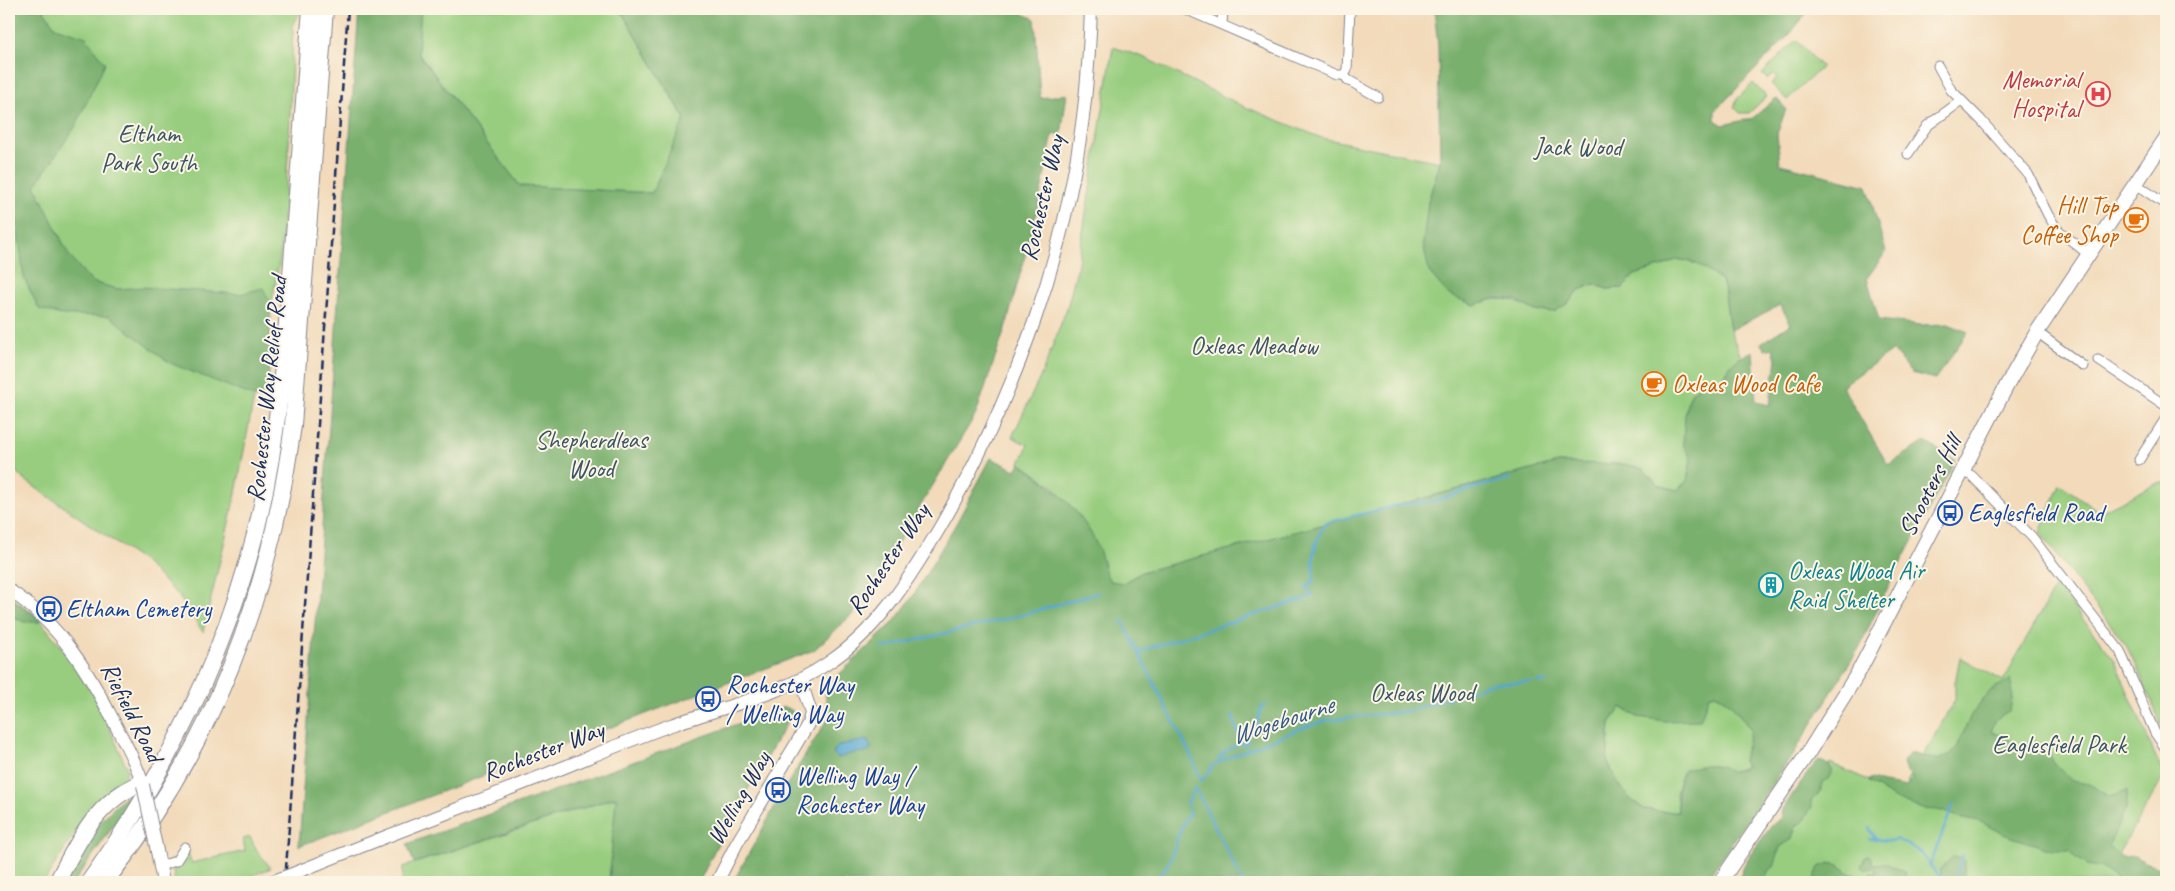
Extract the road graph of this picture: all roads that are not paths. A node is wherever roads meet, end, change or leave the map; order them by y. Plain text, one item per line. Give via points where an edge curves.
1 (310, 9) edge
2 (325, 9) edge
3 (1091, 9) edge
4 (1185, 9) edge
5 (1223, 9) edge
6 (1350, 9) edge
7 (1222, 24) junction
8 (1938, 66) dead end
9 (1344, 75) junction
10 (1378, 98) dead end
11 (1961, 101) junction
12 (2166, 138) edge
13 (1908, 154) dead end
14 (2136, 184) junction
15 (2166, 205) edge
16 (2088, 254) junction
17 (2037, 332) junction
18 (2098, 360) dead end
19 (2083, 366) dead end
20 (2166, 406) edge
21 (2166, 418) edge
22 (2140, 460) dead end
23 (1962, 471) junction
24 (9, 590) edge
25 (800, 680) junction
26 (2166, 749) edge
27 (142, 784) junction
28 (185, 847) dead end
29 (160, 866) junction
30 (57, 882) edge
31 (89, 882) edge
32 (105, 882) edge
33 (163, 882) edge
34 (271, 882) edge
35 (717, 882) edge
36 (1720, 882) edge

1 - 31 highway, Rochester Way Relief Road via 285,357 278,420 256,532 237,597 183,727 135,815
2 - 32 highway, Rochester Way Relief Road via 293,425 272,544 249,621 207,721 160,806
3 - 25 street, Rochester Way via 1085,100 1059,235 1041,302 996,419 946,517 898,594 854,644
4 - 7 street
5 - 7 street
6 - 9 street via 1347,70
7 - 9 street via 1337,75
8 - 11 street
9 - 10 street
11 - 13 street via 1927,126
11 - 16 street via 2028,174 2057,229
12 - 14 main road, Shooters Hill
14 - 15 street
14 - 16 main road, Shooters Hill
16 - 17 main road, Shooters Hill
17 - 19 street
17 - 23 main road, Shooters Hill
18 - 20 street
21 - 22 street
23 - 26 street via 1972,476 2032,537 2120,651 2155,733
23 - 36 main road, Shooters Hill via 1858,673
24 - 27 street, Riefield Road via 53,626 86,670 133,758
25 - 34 street, Rochester Way, bridge via 776,692 672,725
25 - 35 street, Welling Way via 810,712 808,724
27 - 29 street, Riefield Road, bridge
27 - 30 highway via 126,789 93,820
28 - 29 street via 176,861
29 - 33 street, Riefield Road

